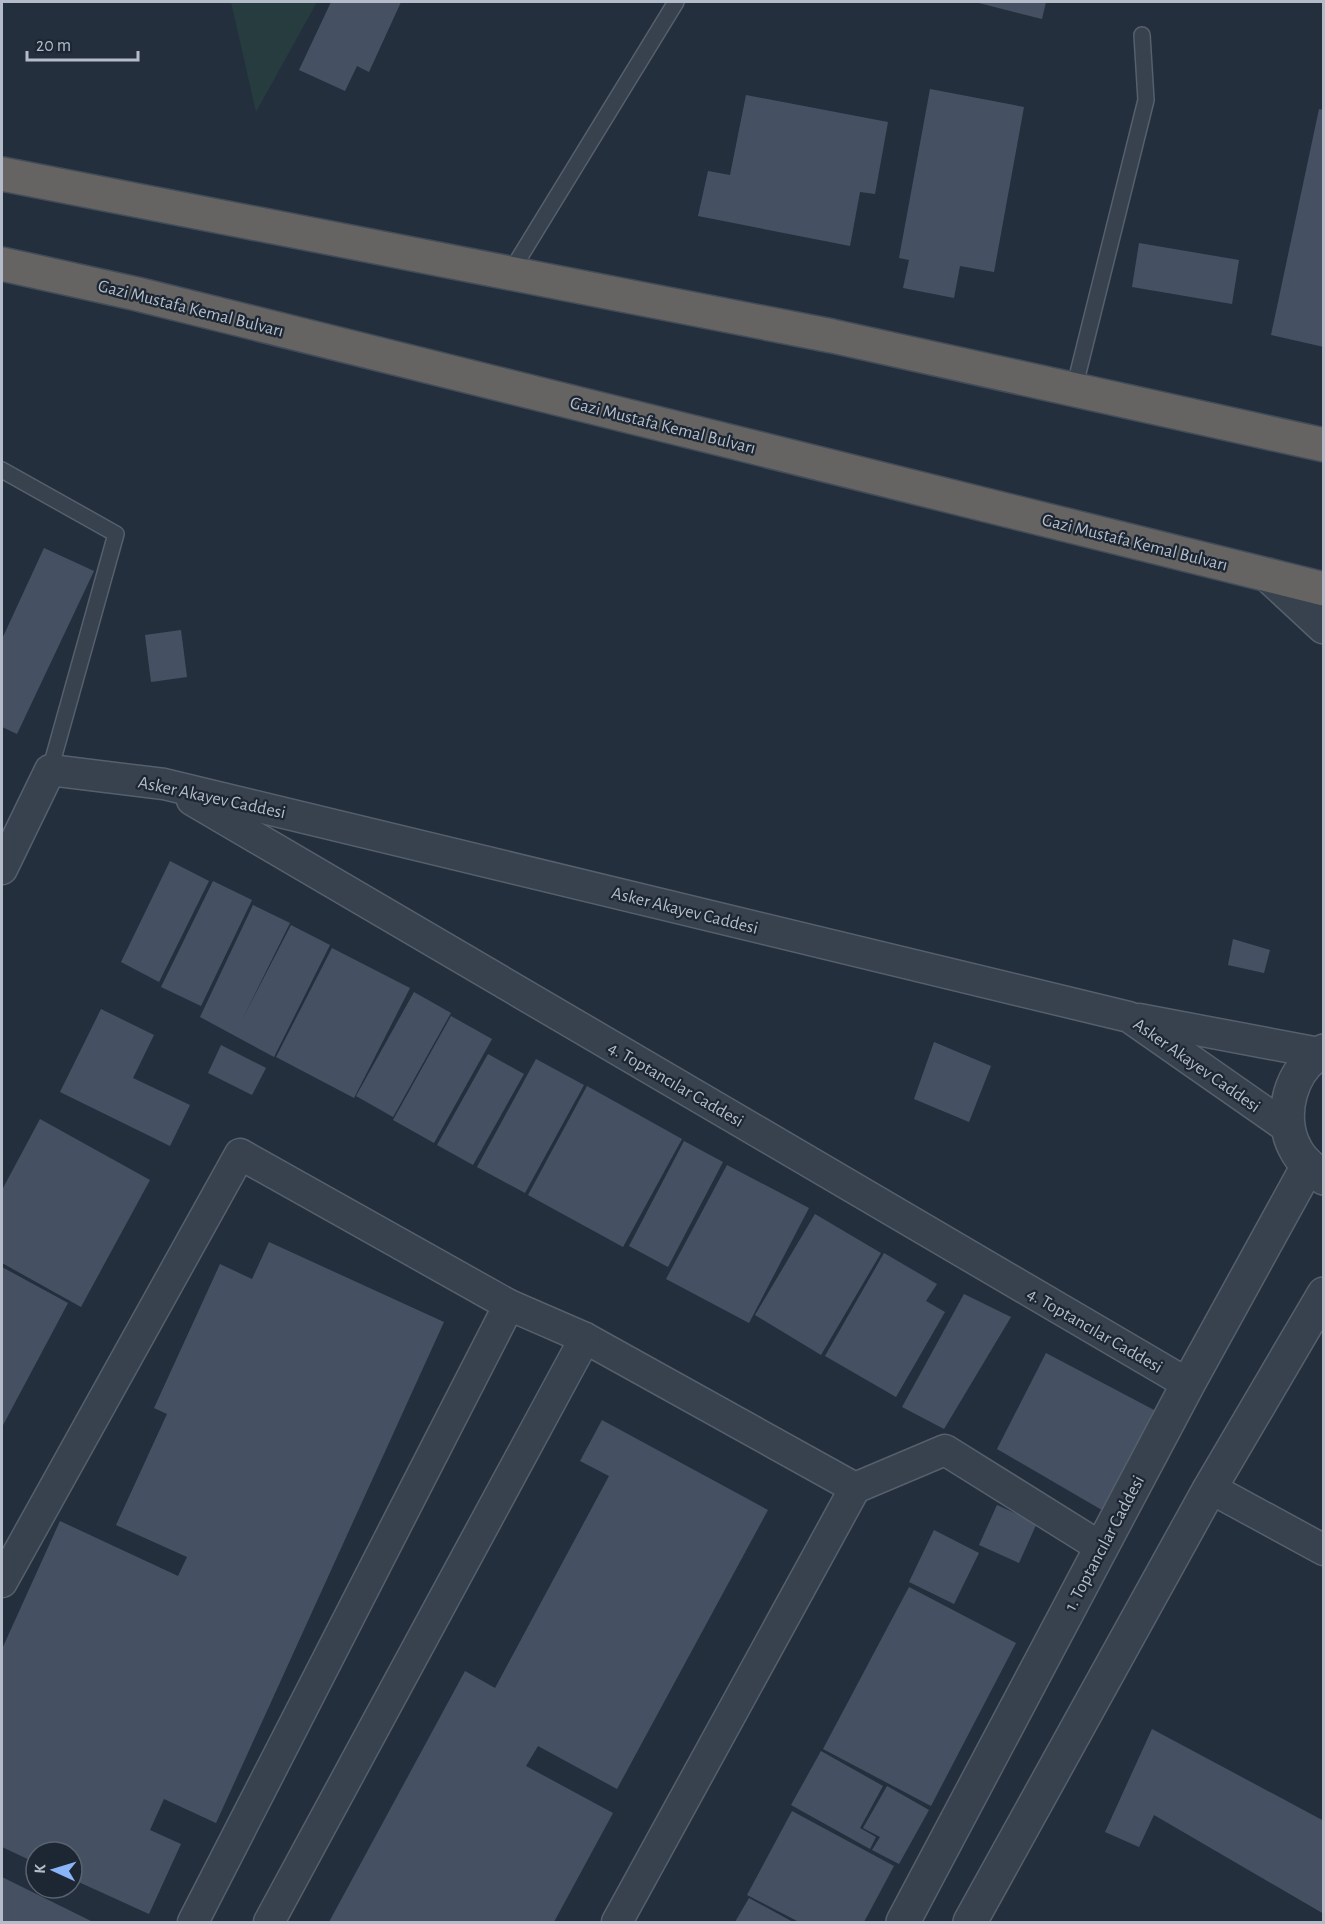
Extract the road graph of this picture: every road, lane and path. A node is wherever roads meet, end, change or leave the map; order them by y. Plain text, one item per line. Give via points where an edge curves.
1 (676, 2) edge
2 (1142, 35) dead end
3 (2, 174) edge
4 (2, 264) edge
5 (510, 273) junction
6 (1074, 389) junction
7 (1323, 445) edge
8 (2, 470) edge
9 (1268, 575) junction
10 (1323, 589) edge
11 (1323, 627) edge
12 (50, 770) junction
13 (164, 784) junction
14 (2, 869) edge
15 (1129, 1017) junction
16 (1321, 1052) edge
17 (1288, 1128) junction
18 (1316, 1172) edge
19 (1323, 1294) edge
20 (509, 1305) junction
21 (585, 1338) junction
22 (1188, 1384) junction
23 (855, 1488) junction
24 (1210, 1488) junction
25 (1102, 1548) junction
26 (1323, 1550) edge
27 (2, 1582) edge
28 (193, 1923) edge
29 (269, 1923) edge
30 (616, 1923) edge
31 (903, 1923) edge
32 (970, 1923) edge

1 - 5 lane
2 - 6 lane via 1146,100
3 - 5 highway
4 - 9 highway, Gazi Mustafa Kemal Bulvarı via 137,294
5 - 6 highway via 832,336
6 - 7 highway
8 - 12 lane via 116,534
9 - 10 highway, Gazi Mustafa Kemal Bulvarı
9 - 11 street
12 - 13 street, Asker Akayev Caddesi
12 - 14 street
13 - 15 street, Asker Akayev Caddesi
13 - 22 street, 4. Toptancılar Caddesi
15 - 16 street
15 - 17 street, Asker Akayev Caddesi
16 - 17 street, Asker Akayev Caddesi via 1304,1067 1293,1086 1287,1107
17 - 18 street, Asker Akayev Caddesi via 1295,1148
18 - 22 street, 1. Toptancılar Caddesi
19 - 24 street
20 - 21 street
20 - 27 street via 240,1154
20 - 28 street
21 - 23 street
21 - 29 street
22 - 25 street, 1. Toptancılar Caddesi
23 - 25 street via 945,1450
23 - 30 street
24 - 26 street
24 - 32 street
25 - 31 street, 1. Toptancılar Caddesi

